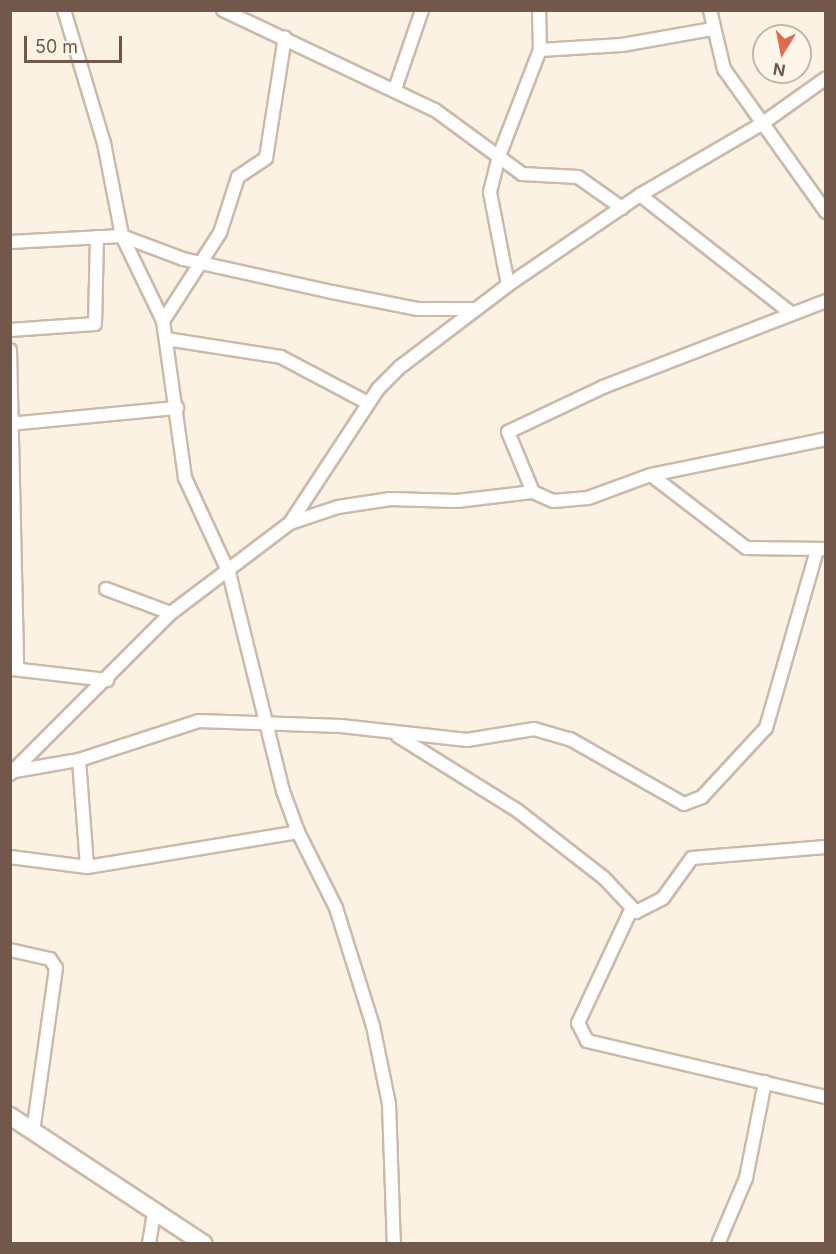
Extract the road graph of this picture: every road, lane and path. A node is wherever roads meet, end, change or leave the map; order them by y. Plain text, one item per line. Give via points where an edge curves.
1 (64, 10) edge
2 (223, 10) edge
3 (422, 10) edge
4 (539, 10) edge
5 (710, 10) edge
6 (712, 29) junction
7 (285, 38) junction
8 (540, 50) junction
9 (825, 78) edge
10 (394, 89) junction
11 (763, 123) junction
12 (499, 156) junction
13 (640, 195) junction
14 (622, 208) junction
15 (825, 212) edge
16 (122, 236) junction
17 (98, 237) junction
18 (10, 242) edge
19 (200, 260) junction
20 (508, 285) junction
21 (825, 301) edge
22 (475, 309) junction
23 (791, 313) junction
24 (163, 321) junction
25 (10, 330) edge
26 (166, 339) junction
27 (10, 350) edge
28 (368, 404) junction
29 (177, 408) junction
30 (13, 424) edge
31 (825, 439) edge
32 (651, 475) junction
33 (533, 492) junction
34 (290, 523) junction
35 (821, 550) edge
36 (229, 573) junction
37 (106, 589) dead end
38 (171, 613) junction
39 (14, 669) edge
40 (107, 680) junction
41 (265, 723) junction
42 (394, 734) junction
43 (79, 760) junction
44 (12, 772) edge
45 (298, 832) junction
46 (825, 847) edge
47 (10, 857) edge
48 (87, 867) junction
49 (631, 910) junction
50 (10, 950) edge
51 (765, 1082) junction
52 (825, 1097) edge
53 (10, 1116) edge
54 (33, 1131) junction
55 (154, 1212) junction
56 (150, 1244) edge
57 (204, 1244) edge
58 (394, 1244) edge
59 (718, 1244) edge

1 - 16 street via 104,143
2 - 7 street
3 - 10 street
4 - 8 street
5 - 6 street
6 - 8 street via 622,45
6 - 11 street via 724,69
7 - 10 street
7 - 19 street via 266,158 238,177 220,234
8 - 12 street
9 - 11 street
10 - 12 street
11 - 13 street
11 - 15 street
12 - 14 street via 522,174 578,177
12 - 20 street via 490,192
13 - 14 street
13 - 23 street
14 - 20 street
16 - 17 street
16 - 19 street via 183,259
16 - 24 street
17 - 18 street
17 - 25 street via 95,324
19 - 22 street via 418,309
19 - 24 street
20 - 22 street
21 - 23 street
22 - 28 street via 400,367
23 - 33 street via 603,387 508,432
24 - 26 street
26 - 28 street via 281,357
26 - 29 street
27 - 30 street
28 - 34 street
29 - 30 street
29 - 36 street via 185,478
30 - 39 street
31 - 32 street
32 - 33 street via 588,498 553,501
32 - 35 street via 746,548
33 - 34 street via 457,501 390,499 338,507
34 - 36 street
35 - 42 street via 766,728 702,797 684,804 550,732 519,730 467,740
36 - 38 street
36 - 41 street
37 - 38 street
38 - 40 street
39 - 40 street
40 - 44 street
41 - 42 street via 341,726
41 - 43 street via 184,723
41 - 45 street
42 - 49 street via 527,818 612,885
43 - 44 street
43 - 48 street
45 - 48 street
45 - 58 street via 336,908 373,1026 389,1104
46 - 49 street via 692,858 663,898 642,911
47 - 48 street
49 - 51 street via 580,1016 582,1036
50 - 54 street via 50,959 56,966
51 - 52 street
51 - 59 street via 747,1178
53 - 54 street
54 - 55 street
55 - 56 street
55 - 57 street

